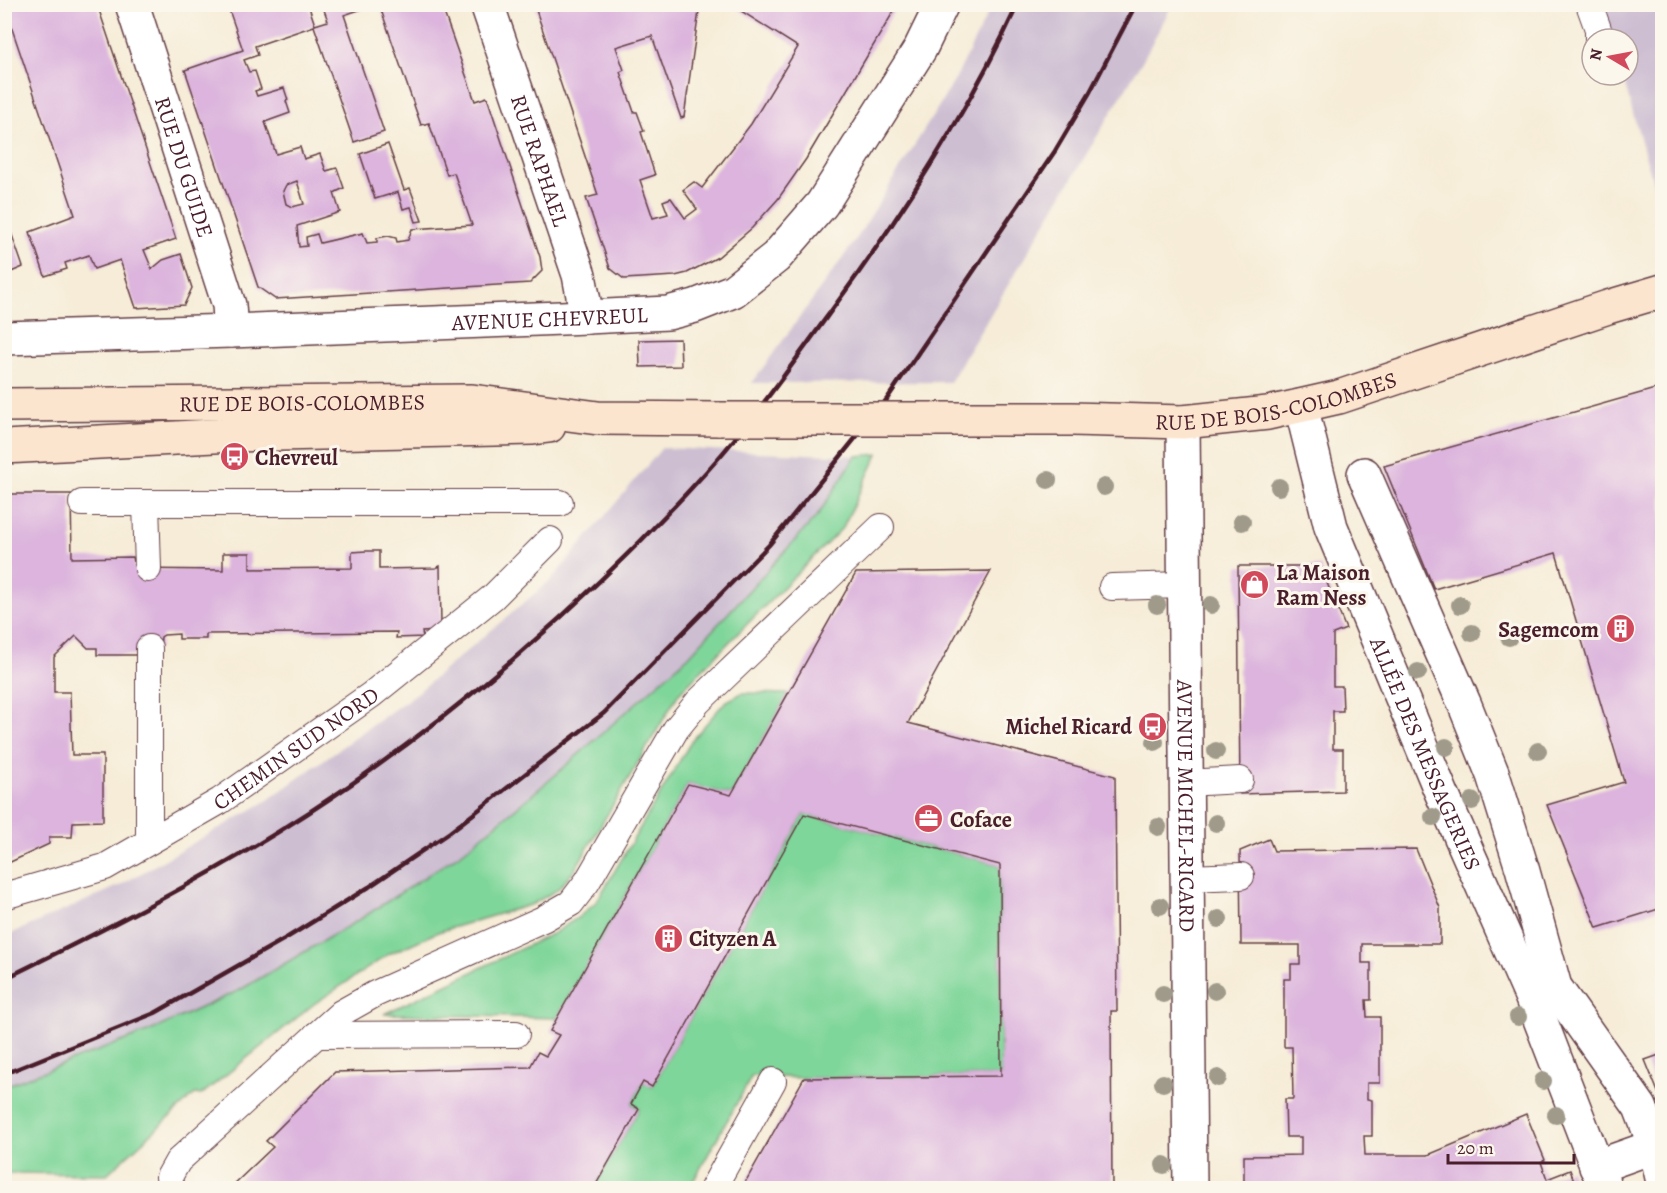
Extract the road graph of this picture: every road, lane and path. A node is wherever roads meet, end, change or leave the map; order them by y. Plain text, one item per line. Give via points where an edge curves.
1 (132, 4) edge
2 (487, 4) edge
3 (942, 4) edge
4 (1589, 4) edge
5 (1597, 27) edge
6 (1662, 291) edge
7 (587, 317) junction
8 (231, 331) junction
9 (4, 338) edge
10 (4, 405) edge
11 (1301, 406) junction
12 (598, 418) junction
13 (1183, 422) junction
14 (4, 447) edge
15 (1364, 474) dead end
16 (82, 503) dead end
17 (146, 503) junction
18 (560, 503) dead end
19 (881, 527) dead end
20 (550, 540) dead end
21 (148, 569) dead end
22 (1184, 585) junction
23 (1112, 587) dead end
24 (149, 648) dead end
25 (1240, 780) dead end
26 (1186, 783) junction
27 (149, 841) junction
28 (1241, 876) dead end
29 (1187, 878) junction
30 (4, 896) edge
31 (1543, 991) junction
32 (516, 1034) dead end
33 (316, 1035) junction
34 (773, 1081) dead end
35 (1655, 1146) junction
36 (1600, 1178) edge
37 (1662, 1178) edge
38 (171, 1188) edge
39 (713, 1188) edge
40 (1190, 1188) edge

1 - 8 street, RUE DU GUIDE via 229,305
2 - 7 street, RUE RAPHAEL via 579,275
3 - 7 street, AVENUE CHEVREUL via 920,49 822,204 776,257 733,291 695,306 668,313
4 - 5 lane
6 - 11 main road, RUE DE BOIS-COLOMBES
7 - 8 street, AVENUE CHEVREUL
8 - 9 street, AVENUE CHEVREUL
10 - 12 main road, RUE DE BOIS-COLOMBES via 472,401
11 - 13 main road, RUE DE BOIS-COLOMBES via 1250,416
11 - 31 street, ALLÉE DES MESSAGERIES via 1331,527 1441,792
12 - 13 main road, RUE DE BOIS-COLOMBES, bridge
12 - 14 main road, RUE DE BOIS-COLOMBES via 533,428 233,435
13 - 22 street, AVENUE MICHEL-RICARD
15 - 31 street, ALLÉE DES MESSAGERIES via 1492,775 1522,868
16 - 17 lane
17 - 18 lane
17 - 21 lane
19 - 33 lane via 698,702 676,729 571,903 543,920 375,994 341,1013
20 - 27 lane, CHEMIN SUD NORD via 493,597 371,695 220,801
22 - 23 lane
22 - 26 street, AVENUE MICHEL-RICARD
24 - 27 lane
25 - 26 lane
26 - 29 street, AVENUE MICHEL-RICARD
27 - 30 lane, CHEMIN SUD NORD via 105,867
28 - 29 lane
29 - 40 street, AVENUE MICHEL-RICARD
31 - 35 street, ALLÉE DES MESSAGERIES via 1640,1107
31 - 36 street, ALLÉE DES MESSAGERIES
32 - 33 lane
33 - 38 lane via 178,1161 170,1177
34 - 39 lane
35 - 36 street, ALLÉE DES MESSAGERIES
35 - 37 street, ALLÉE DES MESSAGERIES

